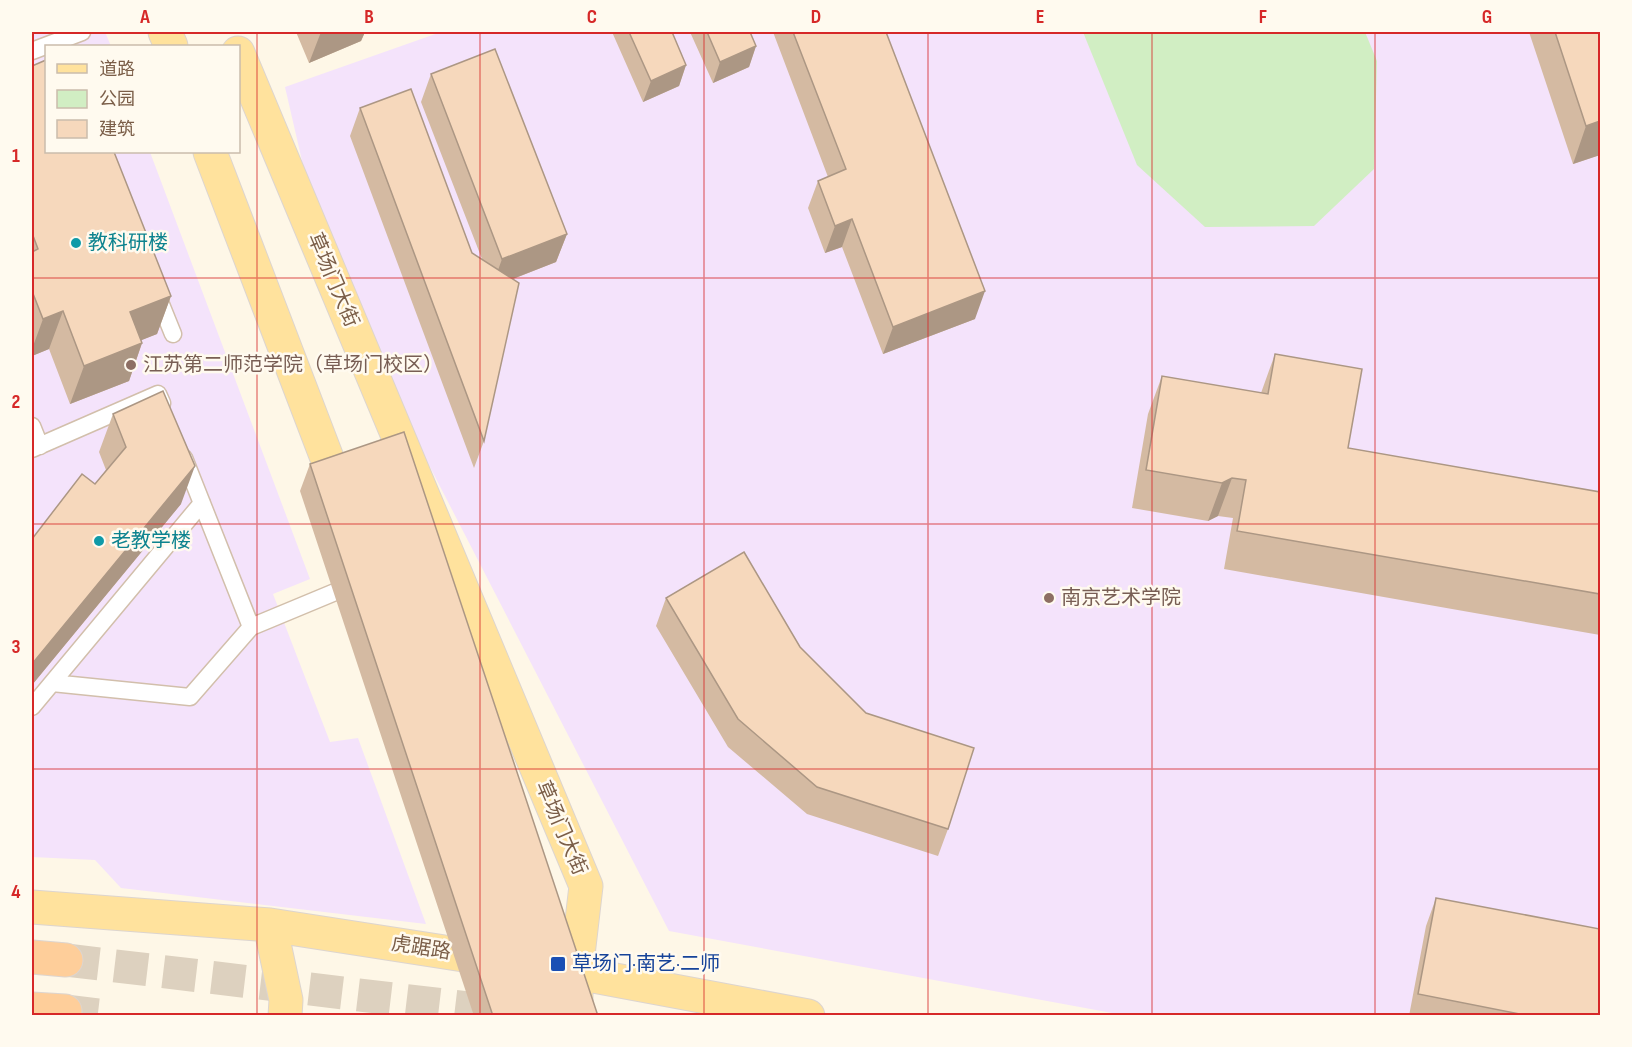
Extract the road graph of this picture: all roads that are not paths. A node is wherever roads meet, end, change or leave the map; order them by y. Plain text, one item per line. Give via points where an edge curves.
1 (82, 32) edge
2 (57, 44) edge
3 (240, 57) edge
4 (210, 153) edge
5 (152, 280) edge
6 (173, 334) dead end
7 (167, 416) edge
8 (32, 426) edge
9 (176, 438) edge
10 (36, 448) edge
11 (202, 503) junction
12 (368, 565) joint
13 (251, 627) junction
14 (52, 683) junction
15 (32, 707) edge
16 (32, 907) edge
17 (270, 925) junction
18 (544, 939) edge
19 (32, 957) edge
20 (66, 960) tunnel mouth
21 (576, 972) junction
22 (32, 1009) edge
23 (65, 1011) dead end
24 (285, 1016) edge
25 (576, 1016) edge
26 (808, 1016) edge

1 - 2 lane
3 - 21 main road, 草场门大街 via 586,886
4 - 12 main road
5 - 6 lane
7 - 10 lane via 158,394
8 - 10 lane
9 - 11 lane
11 - 13 lane
11 - 14 lane
12 - 13 lane
13 - 14 lane via 190,697
14 - 15 lane
16 - 17 main road, 虎踞路
17 - 21 main road, 虎踞路
17 - 24 main road via 286,1000
18 - 21 main road
19 - 20 highway
21 - 25 main road, 草场门大街
21 - 26 main road, 虎踞路
22 - 23 highway

